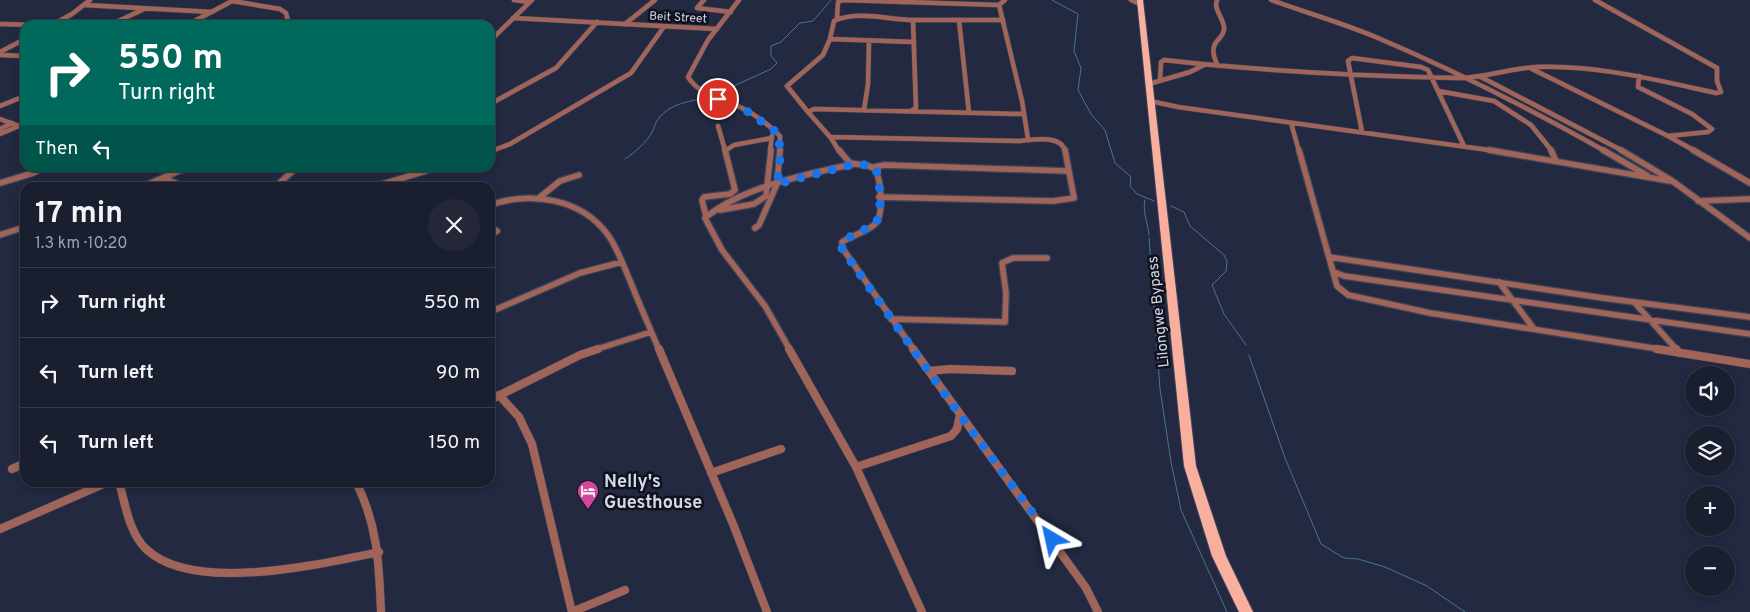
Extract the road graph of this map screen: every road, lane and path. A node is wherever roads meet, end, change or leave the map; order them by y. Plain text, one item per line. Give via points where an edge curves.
1 (90, 0) edge
2 (514, 0) edge
3 (655, 0) edge
4 (704, 0) edge
5 (739, 0) edge
6 (1005, 0) edge
7 (1217, 0) edge
8 (1272, 0) edge
9 (1595, 0) edge
10 (233, 1) edge
11 (531, 1) edge
12 (1137, 1) edge
13 (84, 5) junction
14 (999, 5) junction
15 (145, 8) junction
16 (212, 12) junction
17 (731, 12) junction
18 (513, 18) junction
19 (838, 18) junction
20 (60, 20) edge
21 (120, 20) edge
22 (197, 20) edge
23 (288, 20) edge
24 (913, 20) junction
25 (960, 20) junction
26 (1003, 20) junction
27 (597, 22) junction
28 (0, 24) edge
29 (625, 24) junction
30 (20, 25) edge
31 (660, 26) junction
32 (717, 29) junction
33 (495, 36) edge
34 (830, 39) junction
35 (869, 41) junction
36 (20, 42) edge
37 (914, 42) junction
38 (0, 54) edge
39 (20, 56) edge
40 (1213, 58) junction
41 (1205, 64) junction
42 (1218, 66) junction
43 (1530, 68) junction
44 (1351, 73) junction
45 (1639, 76) junction
46 (1431, 77) junction
47 (1481, 77) junction
48 (1465, 78) junction
49 (1160, 81) junction
50 (1149, 84) junction
51 (1438, 91) junction
52 (20, 98) edge
53 (1507, 98) junction
54 (495, 101) edge
55 (1150, 101) junction
56 (1494, 101) junction
57 (0, 106) edge
58 (864, 110) junction
59 (808, 112) junction
60 (911, 112) junction
61 (969, 113) junction
62 (1023, 114) junction
63 (0, 119) edge
64 (1291, 122) junction
65 (12, 123) junction
66 (19, 126) joint
67 (718, 126) dead end
68 (767, 126) junction
69 (0, 129) edge
70 (1362, 132) junction
71 (0, 134) edge
72 (1668, 136) junction
73 (830, 137) junction
74 (772, 138) junction
75 (1028, 139) junction
76 (1464, 146) junction
77 (495, 150) edge
78 (725, 150) junction
79 (1556, 161) junction
80 (855, 164) junction
81 (874, 168) junction
82 (1067, 171) junction
83 (35, 172) edge
84 (177, 172) edge
85 (292, 172) edge
86 (422, 172) edge
87 (579, 175) dead end
88 (164, 178) junction
89 (1652, 178) junction
90 (1670, 181) junction
91 (154, 182) edge
92 (173, 182) edge
93 (281, 182) edge
94 (390, 182) edge
95 (0, 183) edge
96 (1750, 183) edge
97 (777, 184) junction
98 (768, 186) junction
99 (540, 197) junction
100 (879, 197) junction
101 (1750, 199) edge
102 (1698, 201) junction
103 (495, 203) edge
104 (716, 210) junction
105 (706, 216) junction
106 (755, 228) dead end
107 (20, 229) edge
108 (0, 235) edge
109 (1750, 238) edge
110 (1329, 257) junction
111 (1047, 258) dead end
112 (622, 262) junction
113 (1334, 272) junction
114 (1499, 282) junction
115 (1512, 300) junction
116 (1634, 302) junction
117 (495, 310) edge
118 (1750, 317) edge
119 (891, 319) junction
120 (1651, 320) junction
121 (1534, 329) junction
122 (650, 332) junction
123 (1750, 334) edge
124 (1679, 353) junction
125 (1750, 364) edge
126 (929, 371) junction
127 (1012, 371) dead end
128 (499, 395) junction
129 (495, 397) edge
130 (960, 414) junction
131 (781, 449) dead end
132 (20, 465) edge
133 (856, 467) junction
134 (12, 468) dead end
135 (711, 473) junction
136 (97, 487) edge
137 (121, 487) edge
138 (359, 487) edge
139 (0, 529) edge
140 (379, 552) junction
141 (626, 590) dead end
142 (381, 612) edge
143 (572, 612) edge
144 (767, 612) edge
145 (922, 612) edge
146 (1098, 612) edge
147 (1246, 612) edge

1 - 13 street
2 - 11 street
3 - 29 street
4 - 17 street via 697,8
5 - 17 street
6 - 14 street
7 - 40 street via 1215,6 1224,31 1215,43
8 - 48 street via 1378,38
9 - 45 street via 1717,68 1721,92
10 - 16 street
10 - 23 street via 280,8
11 - 18 street
12 - 50 main road, Lilongwe Bypass
13 - 15 street
13 - 20 street
14 - 19 street via 842,0 838,2
14 - 26 street
15 - 16 street
15 - 21 street
16 - 22 street
17 - 32 street
18 - 27 street, Beit Street
18 - 33 street
19 - 24 street
19 - 34 street via 834,21
24 - 25 street
24 - 37 street
25 - 26 street
25 - 61 street
26 - 62 street
27 - 29 street, Beit Street
27 - 54 street via 556,68
28 - 30 street
29 - 31 street, Beit Street
31 - 32 street, Beit Street
31 - 77 street via 663,28 631,74
32 - 68 street, Beit Street via 708,40 689,80 710,95 744,109
34 - 35 street
34 - 59 street via 821,57 787,86
35 - 37 street
35 - 58 street
36 - 38 street
37 - 60 street via 916,108
38 - 39 street
40 - 41 street
40 - 42 street
41 - 42 street
41 - 49 street
41 - 49 street via 1164,60 1161,62
42 - 44 street
43 - 45 street via 1598,69
43 - 47 street
43 - 72 street
44 - 46 street
44 - 46 street via 1348,61 1356,57 1421,68 1428,70
44 - 70 street
45 - 72 street via 1638,87 1692,114 1712,129
46 - 48 street
46 - 51 street
47 - 48 street
47 - 90 street via 1587,132
48 - 53 street
49 - 50 street
50 - 55 main road, Lilongwe Bypass
51 - 56 street
51 - 76 street
52 - 57 street
53 - 56 street
53 - 89 street
55 - 64 street
55 - 147 main road, Lilongwe Bypass via 1190,466 1219,556
56 - 79 street via 1531,125
58 - 59 street via 814,109
58 - 60 street
59 - 73 street
60 - 61 street
61 - 62 street
62 - 75 street
63 - 65 street
64 - 70 street
64 - 110 street
65 - 66 street
65 - 69 street
66 - 71 street
67 - 78 street
68 - 74 street
68 - 97 street, Beit Street via 780,136
70 - 76 street
72 - 96 street
73 - 75 street
73 - 80 street via 846,160
74 - 78 street
74 - 98 street
75 - 82 street via 1062,144
76 - 79 street
78 - 105 street via 735,190 730,194 704,198
79 - 89 street
80 - 81 street
80 - 97 street
81 - 82 street via 885,165
81 - 100 street
82 - 100 street via 1074,198 1069,200
83 - 95 street
84 - 88 street
85 - 93 street
86 - 94 street
87 - 99 street via 560,181
88 - 91 street
88 - 92 street
89 - 90 street
90 - 102 street
97 - 98 street
97 - 106 street
98 - 104 street
98 - 104 street via 766,196 759,202
99 - 103 street
99 - 112 street via 561,203 597,224 607,234
100 - 119 street via 880,210 875,224 846,239 841,246
101 - 102 street
102 - 109 street
104 - 105 street
105 - 133 street via 705,220 722,250 765,306
107 - 108 street
110 - 113 street
110 - 114 street
111 - 119 street via 1013,258 1000,266 1006,293 1005,322
112 - 117 street via 565,279
112 - 122 street
113 - 115 street
113 - 121 street via 1337,286 1348,295 1405,308
114 - 115 street
114 - 116 street
115 - 120 street
115 - 121 street
116 - 118 street
116 - 120 street
119 - 126 street
120 - 123 street
120 - 124 street
121 - 124 street
122 - 128 street via 580,355
122 - 135 street
124 - 125 street
126 - 127 street
126 - 130 street
128 - 129 street
128 - 143 street via 519,417 532,444
130 - 133 street via 957,429 951,436
130 - 146 street via 1086,588
131 - 135 street
132 - 134 street
133 - 145 street
135 - 144 street
136 - 139 street
137 - 140 street via 140,542 160,559 184,568 218,572 286,568
138 - 140 street via 377,532
140 - 142 street
141 - 143 street

